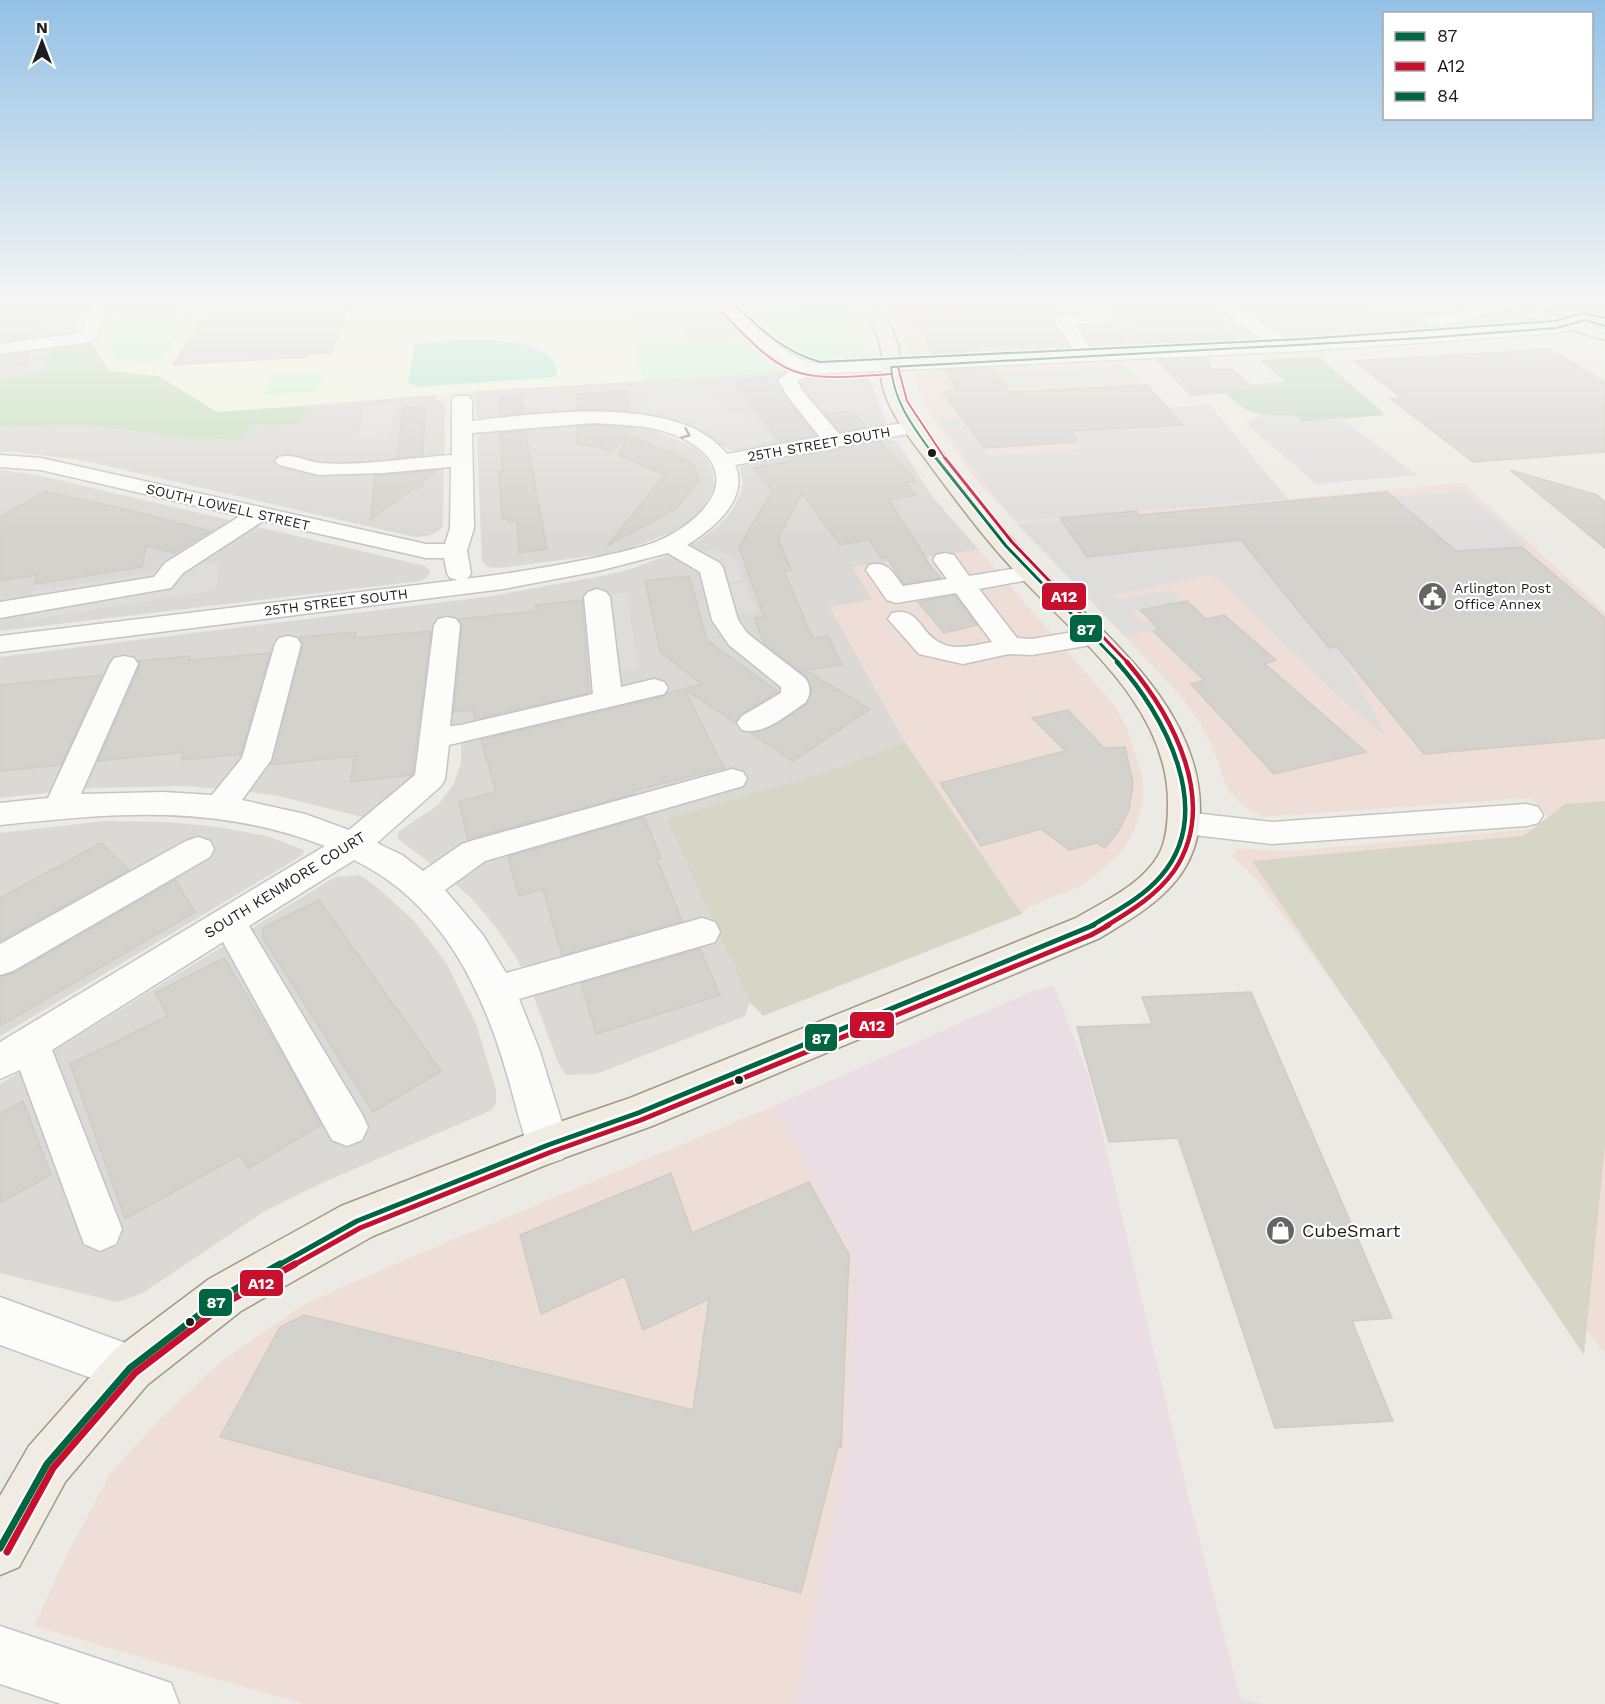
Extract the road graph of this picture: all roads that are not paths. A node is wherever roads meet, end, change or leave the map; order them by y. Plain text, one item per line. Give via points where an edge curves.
1 (789, 382) edge
2 (892, 382) edge
3 (462, 399) dead end
4 (914, 427) junction
5 (462, 428) junction
6 (834, 441) junction
7 (462, 460) junction
8 (0, 461) edge
9 (286, 461) dead end
10 (723, 461) junction
11 (258, 514) junction
12 (669, 544) junction
13 (455, 551) junction
14 (945, 560) dead end
15 (878, 570) dead end
16 (1030, 573) junction
17 (964, 585) junction
18 (461, 587) junction
19 (597, 597) dead end
20 (0, 610) edge
21 (901, 619) dead end
22 (447, 625) dead end
23 (1091, 637) junction
24 (0, 644) edge
25 (288, 644) dead end
26 (1009, 646) junction
27 (124, 664) dead end
28 (654, 688) dead end
29 (608, 699) junction
30 (752, 723) dead end
31 (436, 737) junction
32 (732, 779) dead end
33 (220, 807) junction
34 (59, 808) junction
35 (0, 814) edge
36 (1527, 814) dead end
37 (1185, 823) junction
38 (354, 844) junction
39 (198, 849) dead end
40 (421, 890) junction
41 (229, 921) junction
42 (702, 932) dead end
43 (0, 961) edge
44 (495, 991) junction
45 (15, 1053) edge
46 (347, 1127) dead end
47 (548, 1145) junction
48 (100, 1229) dead end
49 (0, 1321) edge
50 (130, 1368) junction
51 (0, 1548) edge
52 (0, 1655) edge
53 (150, 1704) edge

1 - 6 street
2 - 4 main road
3 - 5 street
4 - 6 street, 25TH STREET SOUTH
4 - 16 main road via 976,513
5 - 7 street
5 -> 10 street via 589,417 650,418 685,432
6 - 10 street, 25TH STREET SOUTH via 755,449
7 - 9 street via 379,458 319,469
7 - 13 street via 462,528
8 - 11 street, SOUTH LOWELL STREET via 41,464
10 - 12 street, 25TH STREET SOUTH via 729,479 725,496 699,526
11 - 13 street, SOUTH LOWELL STREET via 426,551
11 - 20 street via 174,568 162,583
12 - 18 street, 25TH STREET SOUTH via 562,572
12 - 30 street via 711,568 725,620 738,639 795,684 795,697
13 - 18 street
14 - 17 street
15 - 17 street via 896,595
16 - 17 street
16 - 23 main road
17 - 26 street
18 - 24 street, 25TH STREET SOUTH
19 - 29 street
21 - 26 street via 928,648 963,656
22 - 31 street, SOUTH KENMORE COURT
23 - 26 street via 1032,647
23 - 37 main road via 1145,697 1166,730 1183,773
25 - 33 street via 256,760
27 - 34 street
28 - 29 street
29 - 31 street
31 - 38 street, SOUTH KENMORE COURT via 430,779
32 - 40 street via 474,852
33 - 34 street via 97,804
33 - 38 street via 287,820
34 - 35 street
36 - 37 street via 1272,833
37 - 47 main road via 1170,863 1143,894 1088,928 638,1113
38 - 40 street via 396,867
38 - 41 street, SOUTH KENMORE COURT
39 - 43 street
40 - 44 street via 445,912 480,959
41 - 45 street, SOUTH KENMORE COURT
41 - 46 street
42 - 44 street
44 - 47 street via 512,1024
45 - 48 street
47 - 50 main road via 357,1221 225,1295
49 - 50 street
50 - 51 main road via 47,1464
52 - 53 street

